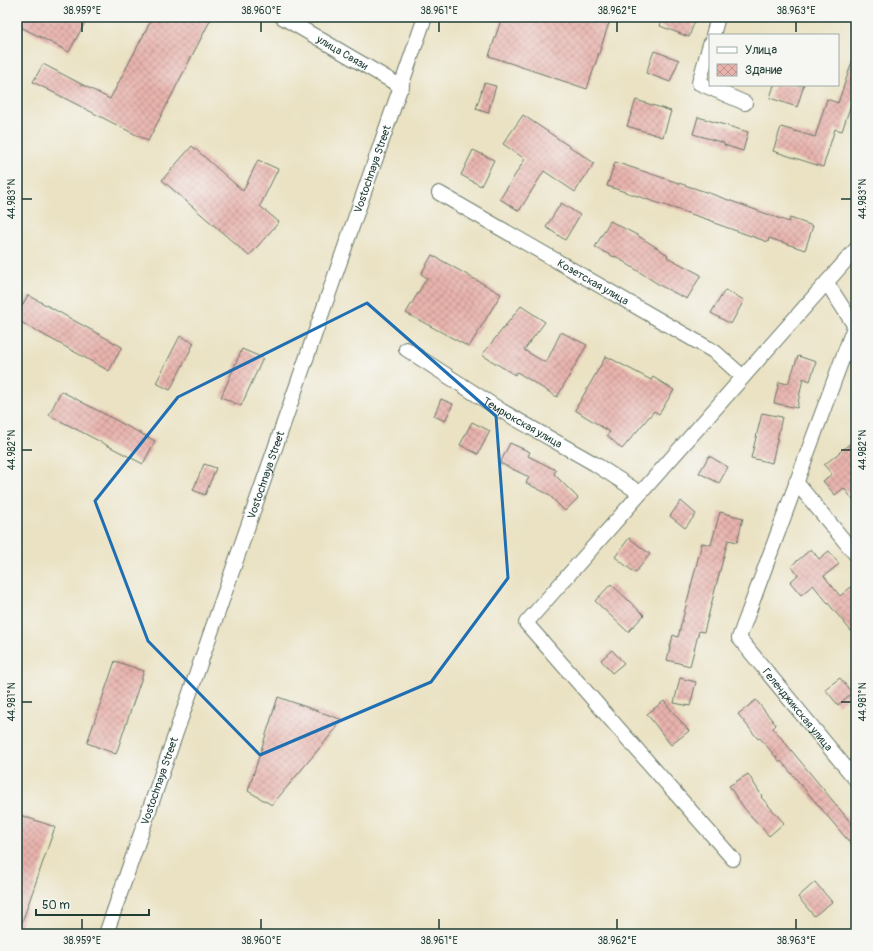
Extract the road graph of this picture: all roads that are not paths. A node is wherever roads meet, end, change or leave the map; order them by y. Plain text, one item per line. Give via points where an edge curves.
1 (282, 17) edge
2 (425, 17) edge
3 (718, 17) edge
4 (713, 34) edge
5 (709, 48) edge
6 (402, 87) junction
7 (746, 103) dead end
8 (439, 193) dead end
9 (856, 249) edge
10 (827, 283) junction
11 (855, 328) edge
12 (406, 349) dead end
13 (743, 377) junction
14 (796, 482) junction
15 (640, 493) junction
16 (856, 555) edge
17 (856, 780) edge
18 (733, 859) dead end
19 (106, 934) edge

1 - 6 street, улица Связи
2 - 6 street, Vostochnaya Street
3 - 4 street
5 - 7 street via 699,83
6 - 19 street, Vostochnaya Street
8 - 13 street, Козетская улица via 715,352
9 - 10 street
10 - 11 street
10 - 13 street
11 - 14 street
12 - 15 street, Темрюкская улица via 502,411 596,464
13 - 15 street
14 - 16 street
14 - 17 street, Геленджикская улица via 739,638
15 - 18 street via 526,623

